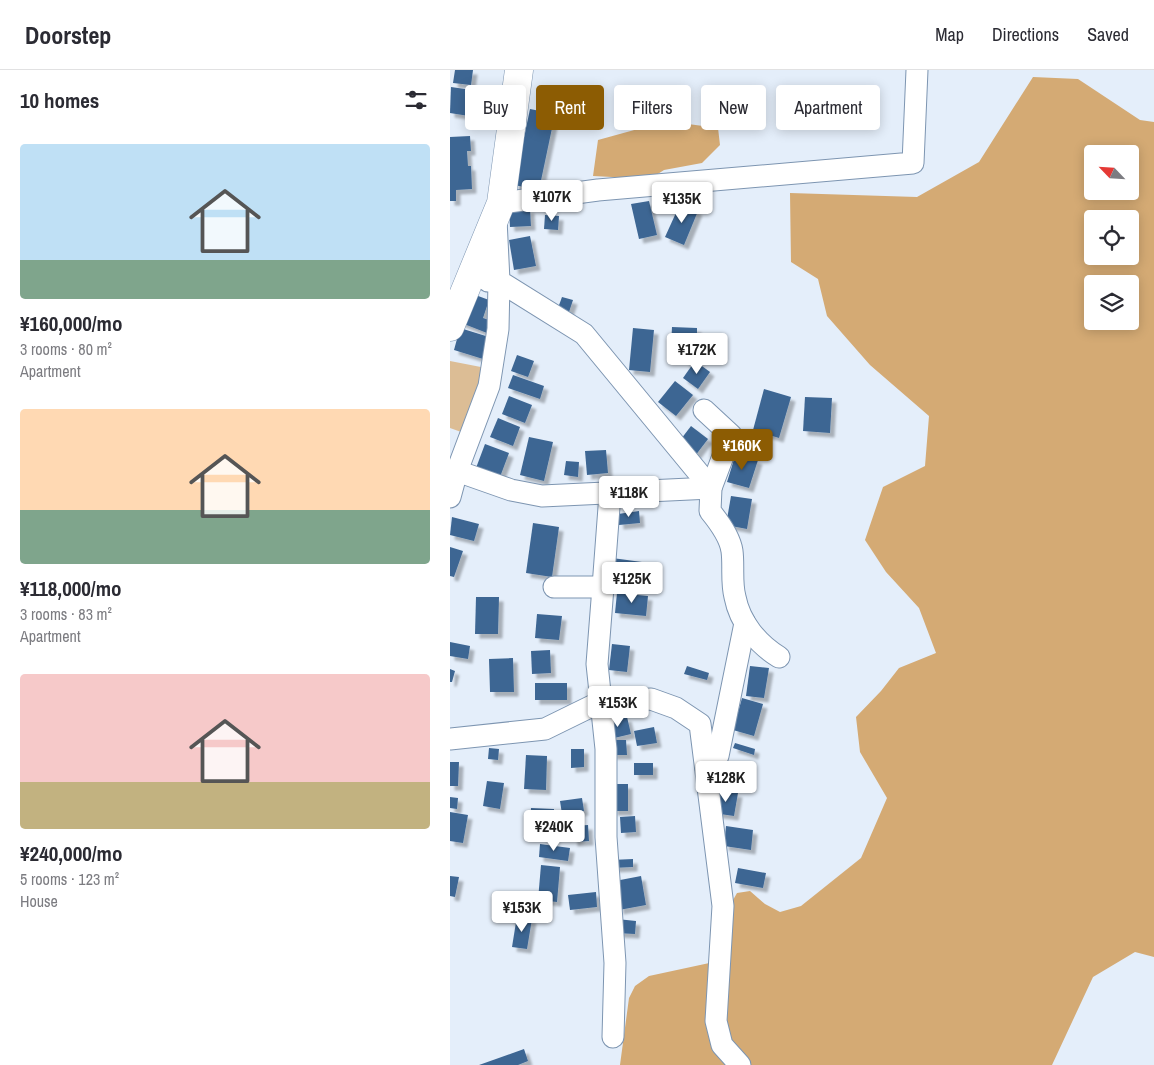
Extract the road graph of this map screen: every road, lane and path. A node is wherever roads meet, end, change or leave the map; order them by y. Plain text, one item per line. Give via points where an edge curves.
1 (519, 70) edge
2 (917, 70) edge
3 (498, 210) junction
4 (471, 280) junction
5 (499, 281) junction
6 (450, 327) edge
7 (704, 410) dead end
8 (457, 471) junction
9 (711, 488) junction
10 (610, 494) junction
11 (450, 497) edge
12 (554, 587) dead end
13 (603, 587) junction
14 (745, 623) junction
15 (779, 657) dead end
16 (600, 702) junction
17 (450, 739) edge
18 (706, 768) junction
19 (613, 1036) dead end
20 (740, 1065) edge

1 - 3 main road
2 - 3 street via 913,163 598,190
3 - 4 main road
3 - 5 street
4 - 5 street
4 - 6 main road
5 - 8 street via 498,329 489,386
5 - 9 street via 584,334
7 - 9 street via 731,435
8 - 10 street via 511,490 542,496
8 - 11 street
9 - 10 street
9 - 14 street via 710,511 720,523 732,550 735,598
10 - 13 street
12 - 13 street
13 - 16 street via 597,664
14 - 15 street via 761,646
14 - 18 street via 718,756
16 - 17 street via 545,729
16 - 18 street via 651,699 676,708 700,724
16 - 19 street via 606,749 606,837 615,963
18 - 20 street via 722,906 716,1021 722,1045

